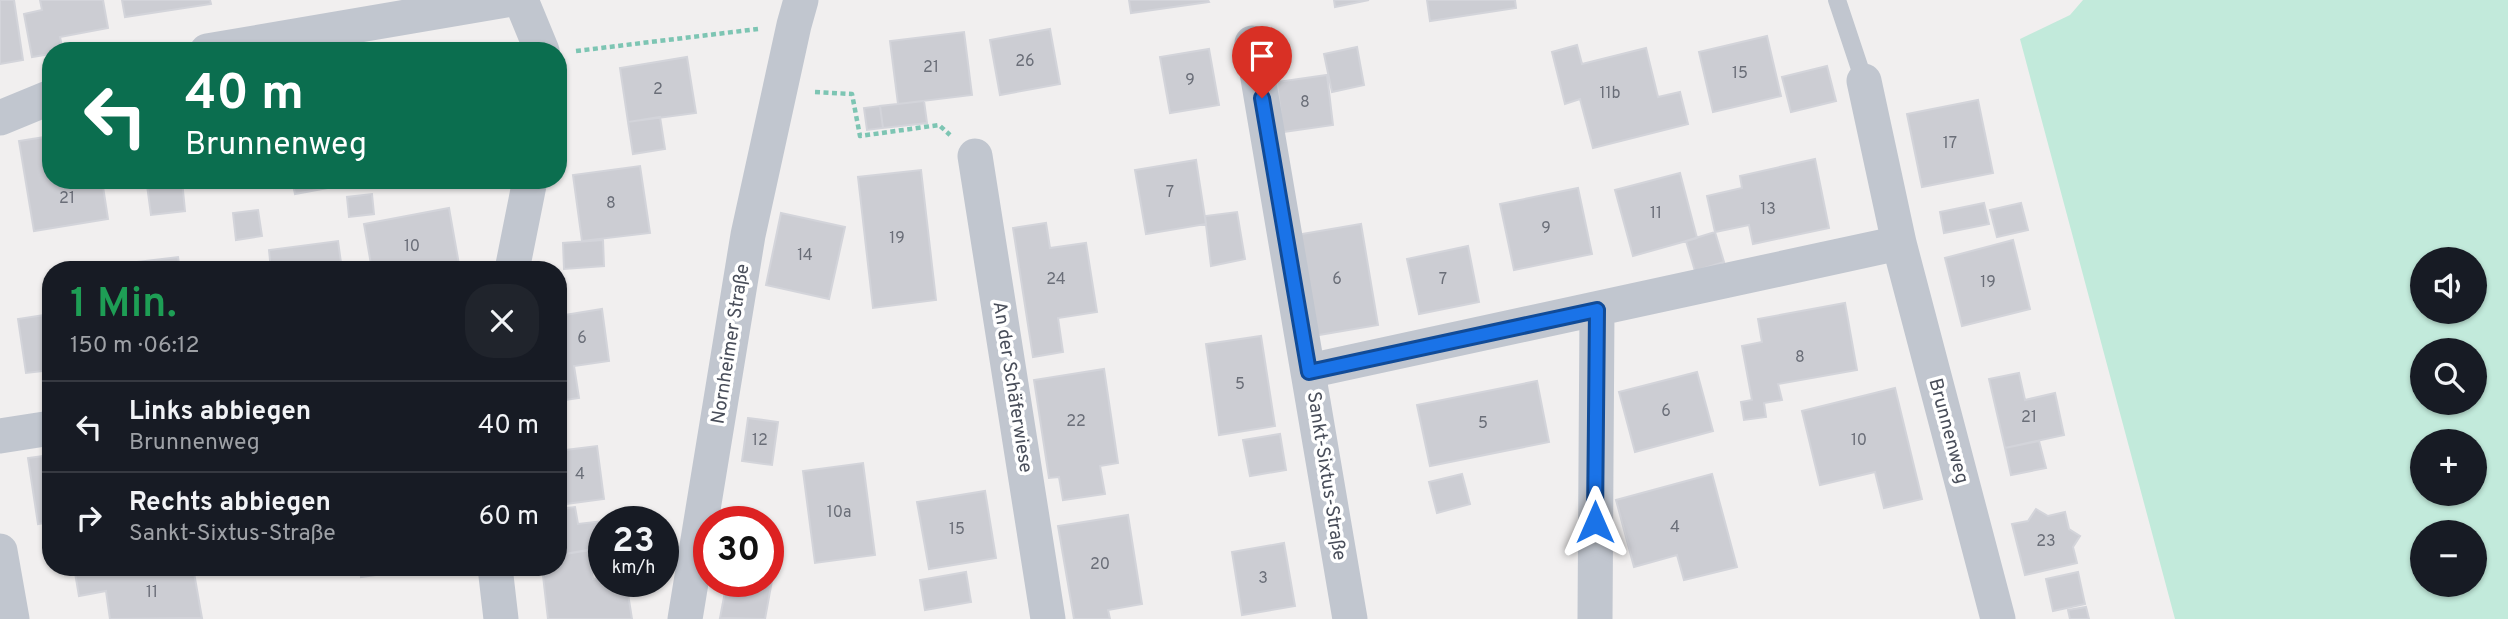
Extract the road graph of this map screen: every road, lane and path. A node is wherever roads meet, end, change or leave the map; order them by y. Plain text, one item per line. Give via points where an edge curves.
1 (506, 0) edge
2 (521, 0) edge
3 (825, 0) edge
4 (1837, 0) edge
5 (797, 13) edge
6 (260, 42) edge
7 (551, 42) edge
8 (1252, 43) dead end
9 (567, 49) edge
10 (797, 80) junction
11 (1864, 81) joint
12 (42, 101) edge
13 (0, 118) edge
14 (975, 156) joint
15 (528, 189) edge
16 (1899, 243) junction
17 (514, 261) edge
18 (1597, 310) junction
19 (1309, 372) junction
20 (42, 429) edge
21 (0, 436) edge
22 (0, 551) edge
23 (496, 576) edge
24 (12, 619) edge
25 (500, 619) edge
26 (685, 619) edge
27 (1048, 619) edge
28 (1350, 619) edge
29 (1595, 619) edge
30 (1998, 619) edge

1 - 6 street
2 - 7 street
3 - 10 street, Nornheimer Straße
4 - 11 lane, Brunnenweg
5 - 9 path
5 - 10 street, Nornheimer Straße
8 - 19 street, Sankt-Sixtus-Straße
10 - 14 path via 852,94 860,136 939,125
10 - 26 street, Nornheimer Straße via 748,235
11 - 16 street, Brunnenweg
12 - 13 street
14 - 27 street, An der Schäferwiese
15 - 17 street
16 - 18 street
16 - 30 street, Brunnenweg
18 - 19 street
18 - 29 street
19 - 28 street, Sankt-Sixtus-Straße
20 - 21 street
22 - 24 street
23 - 25 street

